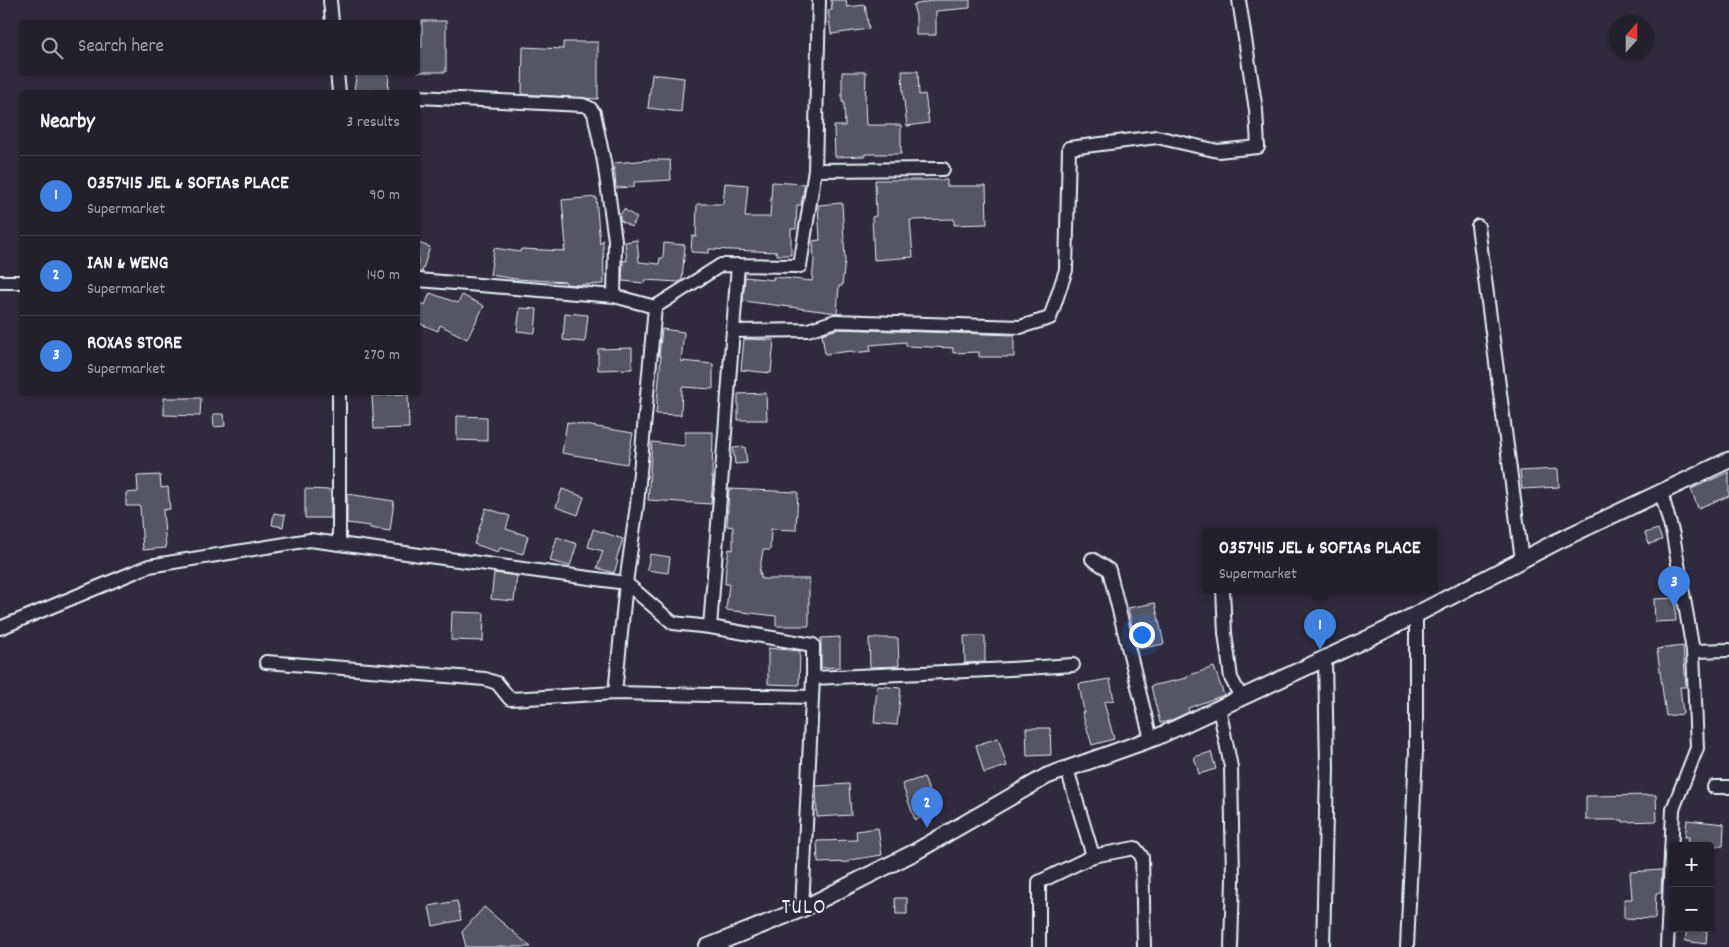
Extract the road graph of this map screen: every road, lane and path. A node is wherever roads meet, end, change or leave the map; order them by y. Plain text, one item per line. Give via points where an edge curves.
1 (330, 0) edge
2 (819, 0) edge
3 (1239, 0) edge
4 (332, 20) edge
5 (337, 75) edge
6 (339, 90) edge
7 (420, 97) edge
8 (943, 169) dead end
9 (815, 170) junction
10 (1478, 226) dead end
11 (738, 265) junction
12 (420, 280) edge
13 (0, 282) edge
14 (20, 282) edge
15 (614, 296) junction
16 (655, 307) junction
17 (734, 330) junction
18 (339, 395) edge
19 (1729, 460) edge
20 (1661, 492) junction
21 (338, 544) junction
22 (1092, 559) dead end
23 (1522, 560) junction
24 (626, 583) junction
25 (1224, 593) edge
26 (1416, 614) junction
27 (710, 627) junction
28 (0, 628) edge
29 (1729, 650) edge
30 (1693, 652) junction
31 (1325, 658) junction
32 (266, 662) dead end
33 (1073, 665) dead end
34 (813, 678) junction
35 (614, 694) junction
36 (812, 697) junction
37 (1241, 697) junction
38 (1219, 708) junction
39 (1151, 739) junction
40 (1066, 769) junction
41 (1714, 787) dead end
42 (1729, 787) edge
43 (1093, 856) junction
44 (802, 909) junction
45 (708, 947) edge
46 (1039, 947) edge
47 (1144, 947) edge
48 (1231, 947) edge
49 (1323, 947) edge
50 (1407, 947) edge
51 (1667, 947) edge

1 - 4 street
2 - 9 street
3 - 17 street via 1256,110 1258,147 1218,151 1157,137 1069,148 1066,270 1050,318 1020,327 835,321 808,330
5 - 6 street
7 - 15 street via 583,105 590,108 594,113 604,162 616,240
8 - 9 street
9 - 11 street via 800,266
10 - 23 street
11 - 16 street via 721,265
11 - 17 street
12 - 15 street
13 - 14 street
15 - 16 street
16 - 24 street via 637,505
17 - 27 street
18 - 21 street
19 - 20 street
20 - 23 street
20 - 30 street via 1673,535
21 - 24 street
21 - 28 street via 310,540 149,566
22 - 39 street via 1109,570
23 - 26 street
24 - 27 street via 673,623
24 - 35 street
25 - 37 street via 1230,678
26 - 31 street
26 - 50 street via 1416,751
27 - 34 street via 813,645
29 - 30 street
30 - 51 street via 1697,748 1673,809
31 - 37 street
31 - 49 street via 1327,768
32 - 35 street via 485,679 496,683 510,699
33 - 34 street
34 - 36 street
35 - 36 street
36 - 44 street
37 - 38 street
38 - 39 street
38 - 48 street via 1231,767
39 - 40 street
40 - 43 street
40 - 44 street via 1047,776 915,852
41 - 42 street
43 - 46 street via 1040,882
43 - 47 street via 1135,848 1142,857
44 - 45 street

